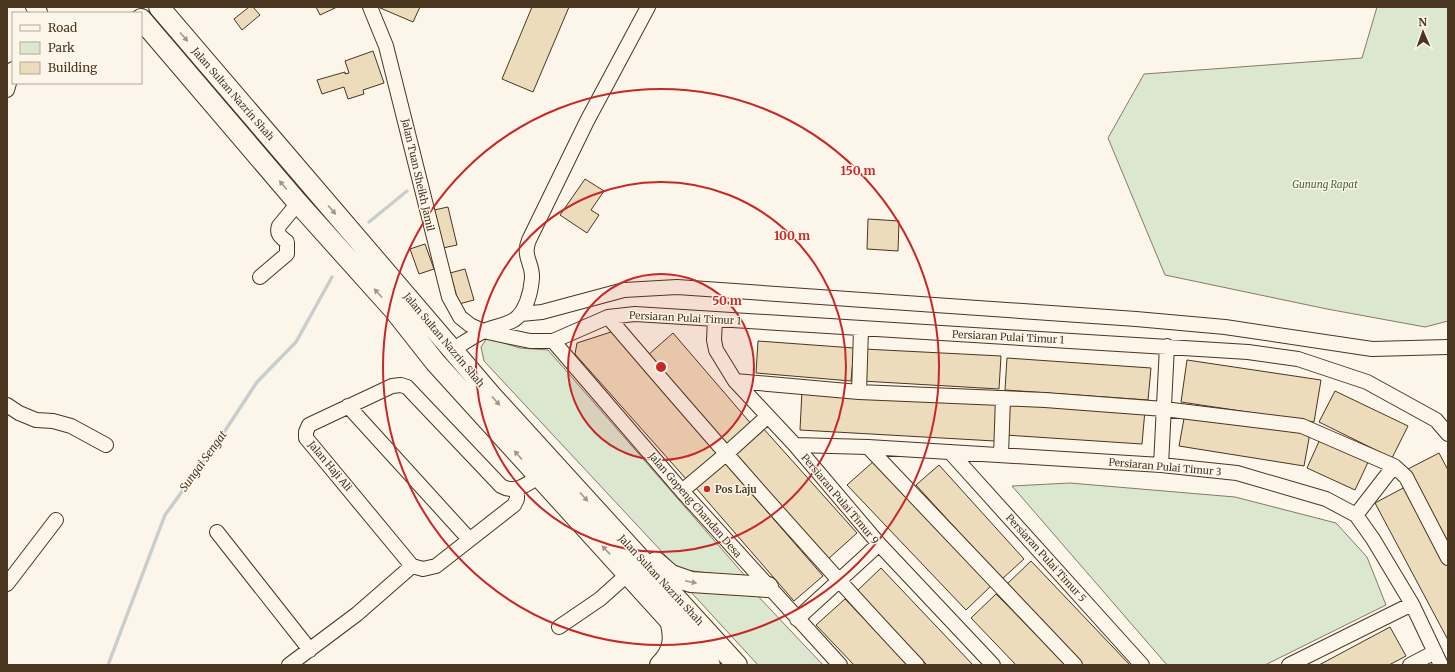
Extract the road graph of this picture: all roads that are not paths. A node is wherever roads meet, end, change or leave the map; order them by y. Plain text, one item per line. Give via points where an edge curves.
1 (159, 7) edge
2 (370, 7) edge
3 (648, 7) edge
4 (142, 20) edge
5 (12, 72) edge
6 (7, 90) edge
7 (298, 203) junction
8 (260, 277) dead end
9 (394, 310) junction
10 (521, 314) junction
11 (608, 317) junction
12 (715, 319) junction
13 (861, 329) junction
14 (482, 331) junction
15 (553, 341) junction
16 (1167, 346) junction
17 (1448, 347) edge
18 (452, 350) junction
19 (735, 380) junction
20 (859, 392) junction
21 (1003, 398) junction
22 (7, 405) edge
23 (348, 406) junction
24 (1164, 409) junction
25 (481, 415) junction
26 (768, 416) junction
27 (1448, 434) edge
28 (106, 445) dead end
29 (795, 445) junction
30 (868, 447) junction
31 (950, 452) junction
32 (726, 454) junction
33 (1001, 455) junction
34 (1161, 465) junction
35 (1394, 466) junction
36 (538, 477) junction
37 (517, 490) junction
38 (682, 491) junction
39 (1356, 515) junction
40 (56, 520) dead end
41 (217, 532) dead end
42 (469, 539) junction
43 (623, 539) junction
44 (879, 544) junction
45 (1448, 558) edge
46 (412, 566) junction
47 (628, 574) junction
48 (838, 580) junction
49 (7, 584) edge
50 (768, 586) junction
51 (1412, 604) junction
52 (797, 618) junction
53 (670, 620) junction
54 (559, 627) dead end
55 (310, 650) junction
56 (1435, 652) junction
57 (699, 655) edge
58 (289, 665) edge
59 (660, 665) edge
60 (668, 665) edge
61 (725, 665) edge
62 (737, 665) edge
63 (840, 665) edge
64 (917, 665) edge
65 (993, 665) edge
66 (1075, 665) edge
67 (1142, 665) edge
68 (1288, 665) edge
69 (1410, 665) edge
70 (1442, 665) edge

1 -> 18 highway, Jalan Sultan Nazrin Shah
2 - 14 street, Jalan Tuan Sheikh Jamil via 386,46 449,297 460,317
3 - 10 street via 586,121 525,248 532,271 532,282
7 -> 4 highway, Jalan Sultan Nazrin Shah
5 - 6 street
7 - 8 street via 277,230 287,242 287,254
9 -> 7 highway, Jalan Sultan Nazrin Shah
9 - 18 highway via 407,316 424,336
9 - 25 highway, Jalan Sultan Nazrin Shah
10 - 14 street via 513,321
10 - 17 street via 542,312 624,290 677,287 1136,318 1225,327 1372,349
11 - 12 street, Persiaran Pulai Timur 1 via 635,314
11 - 15 street, Persiaran Pulai Timur 1
11 - 32 street
12 - 13 street, Persiaran Pulai Timur 1
12 - 19 street, Persiaran Pulai Timur 9 via 716,350
13 - 16 street, Persiaran Pulai Timur 1
13 - 20 street
14 - 15 street, Jalan Tuan Sheikh Jamil via 530,341
14 - 18 street
15 - 38 street, Jalan Gopeng Chandan Desa
16 - 24 street
16 - 27 street, Persiaran Pulai Timur 1 via 1248,352 1298,359 1331,369 1367,382 1418,409 1436,420
18 - 25 highway via 452,370 478,403
18 -> 43 highway, Jalan Sultan Nazrin Shah
19 - 20 street
19 - 26 street, Persiaran Pulai Timur 9
20 - 21 street
21 - 24 street
21 - 33 street
22 - 28 street via 18,413 36,420 71,426
23 - 37 street, Jalan Haji Ali via 392,386 401,385 407,388 501,486 509,491
23 - 42 street
23 - 46 street, Jalan Haji Ali via 309,425 306,438
24 - 34 street
24 - 35 street via 1302,426
36 -> 25 highway, Jalan Sultan Nazrin Shah
26 - 29 street, Persiaran Pulai Timur 9
26 - 32 street
29 - 30 street, Persiaran Pulai Timur 3
29 - 44 street, Persiaran Pulai Timur 9
30 - 31 street, Persiaran Pulai Timur 3
30 - 66 street
31 - 33 street, Persiaran Pulai Timur 3
31 - 67 street, Persiaran Pulai Timur 5
32 - 38 street
32 - 48 street
33 - 34 street, Persiaran Pulai Timur 3
34 - 39 street, Persiaran Pulai Timur 3 via 1238,473 1326,498
35 - 39 street
35 - 45 street via 1406,478
36 - 37 street
47 -> 36 highway, Jalan Sultan Nazrin Shah
37 - 42 street via 514,505
38 - 50 street, Jalan Gopeng Chandan Desa
39 - 51 street, Persiaran Pulai Timur 3 via 1373,538
40 - 49 street
41 - 55 street
42 - 46 street via 436,566 423,569
43 -> 50 highway via 635,545 671,575 681,580 704,584
43 - 57 highway via 642,571 692,627
43 - 62 highway, Jalan Sultan Nazrin Shah
44 - 48 street
44 - 65 street, Persiaran Pulai Timur 9
46 - 55 street
47 - 53 highway, Jalan Sultan Nazrin Shah
47 - 54 street via 600,599
48 - 52 street
48 - 64 street
50 - 52 street, Jalan Gopeng Chandan Desa
51 - 56 street, Persiaran Pulai Timur 3
51 - 68 street
52 - 63 street, Jalan Gopeng Chandan Desa
53 - 57 highway, Jalan Sultan Nazrin Shah
53 - 59 highway via 674,633 672,648
55 - 58 street
56 - 69 street
56 - 70 street, Persiaran Pulai Timur 3
57 - 60 street
57 - 61 highway

